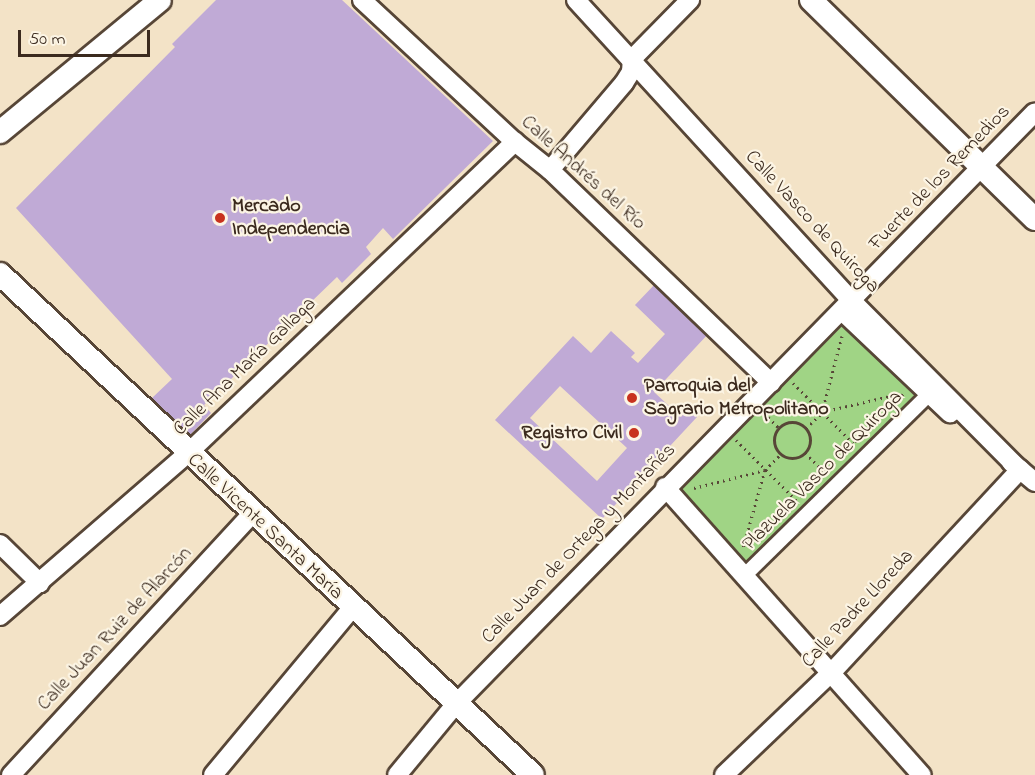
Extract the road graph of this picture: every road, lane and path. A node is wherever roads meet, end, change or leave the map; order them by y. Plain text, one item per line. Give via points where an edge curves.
1 (160, 0) edge
2 (362, 0) edge
3 (576, 0) edge
4 (690, 0) edge
5 (811, 0) edge
6 (632, 59) junction
7 (1035, 112) edge
8 (0, 132) edge
9 (515, 142) junction
10 (981, 168) junction
11 (550, 170) junction
12 (1035, 219) edge
13 (0, 274) edge
14 (847, 306) junction
15 (843, 332) dead end
16 (792, 382) dead end
17 (771, 383) junction
18 (928, 395) junction
19 (822, 412) junction
20 (806, 428) junction
21 (735, 440) dead end
22 (853, 443) junction
23 (805, 453) junction
24 (187, 454) junction
25 (781, 454) junction
26 (765, 470) junction
27 (1020, 470) junction
28 (825, 472) junction
29 (1035, 482) edge
30 (665, 487) junction
31 (684, 490) dead end
32 (796, 500) junction
33 (252, 514) junction
34 (772, 524) dead end
35 (0, 544) edge
36 (749, 547) dead end
37 (745, 575) junction
38 (40, 583) junction
39 (352, 608) junction
40 (0, 616) edge
41 (833, 671) junction
42 (455, 705) junction
43 (11, 775) edge
44 (213, 775) edge
45 (397, 775) edge
46 (533, 775) edge
47 (724, 775) edge
48 (922, 775) edge

1 - 8 street
2 - 9 street, Calle Andrés del Río
3 - 6 street, Calle Vasco de Quiroga
4 - 6 street
5 - 10 street
6 - 11 street via 631,72 624,83
6 - 14 street, Calle Vasco de Quiroga
7 - 10 street, Fuerte de los Remedios
9 - 11 street, Calle Andrés del Río
9 - 24 street, Calle Ana María Gallaga
10 - 12 street
10 - 14 street, Fuerte de los Remedios
11 - 17 street, Calle Andrés del Río
13 - 24 street, Calle Vicente Santa María
14 - 17 street, Calle Juan de Ortega y Montañés
14 - 18 street, Calle Vasco de Quiroga
14 - 27 street, Calle Vasco de Quiroga
15 - 19 path
16 - 19 path
17 - 30 street, Calle Juan de Ortega y Montañés
18 - 27 street, Calle Vasco de Quiroga
18 - 37 street, Plazuela Vasco de Quiroga
19 - 20 path
19 - 22 path
19 - 22 path via 904,392
20 - 23 path via 811,438
20 - 25 path via 790,422 779,428 774,438
21 - 26 path
22 - 28 path
23 - 25 path via 791,458
23 - 28 path
24 - 33 street, Calle Vicente Santa María
24 - 38 street, Calle Ana María Gallaga
25 - 26 path
26 - 31 path
26 - 32 path
26 - 36 path via 741,555
27 - 29 street, Calle Vasco de Quiroga
27 - 41 street, Calle Padre Lloreda
28 - 32 path
30 - 37 street
30 - 42 street, Calle Juan de Ortega y Montañés
32 - 34 path
33 - 39 street, Calle Vicente Santa María
33 - 43 street, Calle Juan Ruiz de Alarcón
35 - 38 street
37 - 41 street
38 - 40 street, Calle Ana María Gallaga
39 - 42 street, Calle Vicente Santa María
39 - 44 street
41 - 47 street, Calle Padre Lloreda
41 - 48 street
42 - 45 street, Calle Juan de Ortega y Montañés
42 - 46 street, Calle Vicente Santa María

